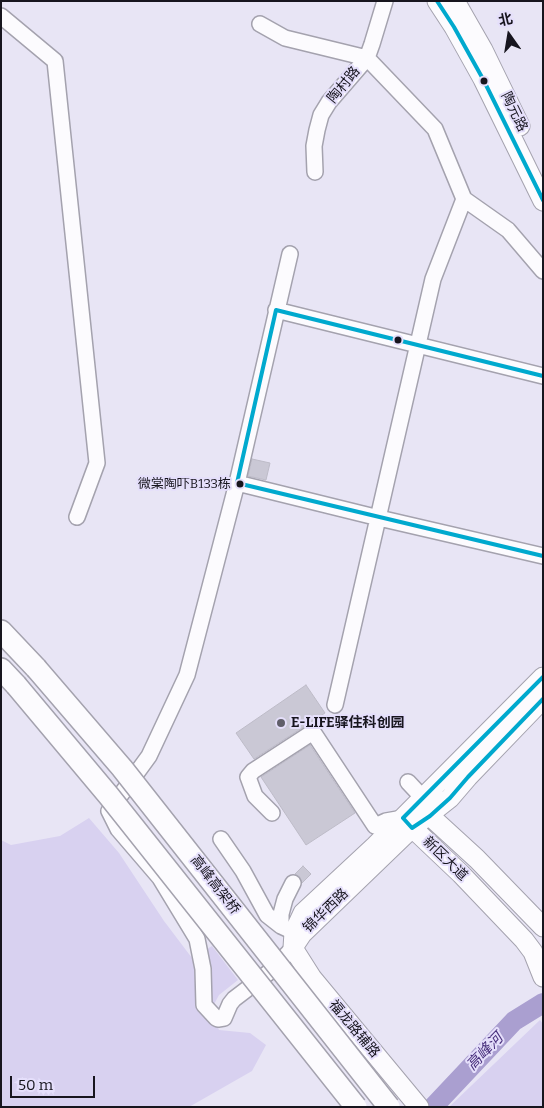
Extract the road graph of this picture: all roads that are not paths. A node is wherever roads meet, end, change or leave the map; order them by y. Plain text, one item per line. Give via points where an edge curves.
1 (385, 1) edge
2 (437, 1) edge
3 (456, 2) edge
4 (1, 16) edge
5 (260, 24) dead end
6 (367, 58) junction
7 (315, 172) dead end
8 (543, 172) edge
9 (464, 199) junction
10 (543, 201) edge
11 (290, 254) dead end
12 (543, 271) edge
13 (276, 310) junction
14 (418, 346) junction
15 (543, 376) edge
16 (237, 483) junction
17 (77, 517) dead end
18 (379, 518) junction
19 (543, 556) edge
20 (1, 631) edge
21 (1, 669) edge
22 (543, 677) edge
23 (543, 699) edge
24 (335, 704) dead end
25 (408, 782) dead end
26 (423, 798) junction
27 (272, 813) dead end
28 (430, 816) junction
29 (408, 823) junction
30 (221, 839) dead end
31 (477, 859) junction
32 (461, 874) junction
33 (293, 883) dead end
34 (543, 927) edge
35 (289, 936) junction
36 (543, 977) edge
37 (356, 1107) edge
38 (389, 1107) edge
39 (420, 1107) edge

1 - 6 street, 陶村路
2 - 10 main road, 陶元路 via 483,79
3 - 8 main road, 陶元路
4 - 17 street via 55,61 97,463
5 - 6 street via 285,38
6 - 7 street, 陶村路 via 321,116 314,146
6 - 9 street via 435,130
9 - 12 street via 508,230
9 - 14 street via 433,279
11 - 13 street
13 - 14 street
13 - 16 street
14 - 15 street
14 - 18 street
16 - 18 street
16 - 35 street via 187,675 149,756 109,810 118,829 160,878 197,939 203,969 204,1005 218,1020 224,1018 234,999 272,970
18 - 19 street
18 - 24 street
20 - 38 highway, 高峰高架桥, bridge via 122,768
21 - 37 highway, 高峰高架桥, bridge via 109,796
22 - 26 main road, 锦华西路
23 - 28 main road
25 - 26 street
26 - 29 main road, 锦华西路
27 - 29 street via 255,796 248,777 313,732 352,778 375,826 386,821
28 - 29 main road, 新区大道
28 - 31 main road, 新区大道
29 - 32 main road, 新区大道
29 - 35 main road, 锦华西路 via 303,913
30 - 35 street via 243,871 262,908
31 - 32 main road
31 - 34 main road, 新区大道
32 - 36 main road, 新区大道 via 524,940 533,952
33 - 35 street via 281,914
35 - 39 main road, 福龙路辅路 via 312,978

